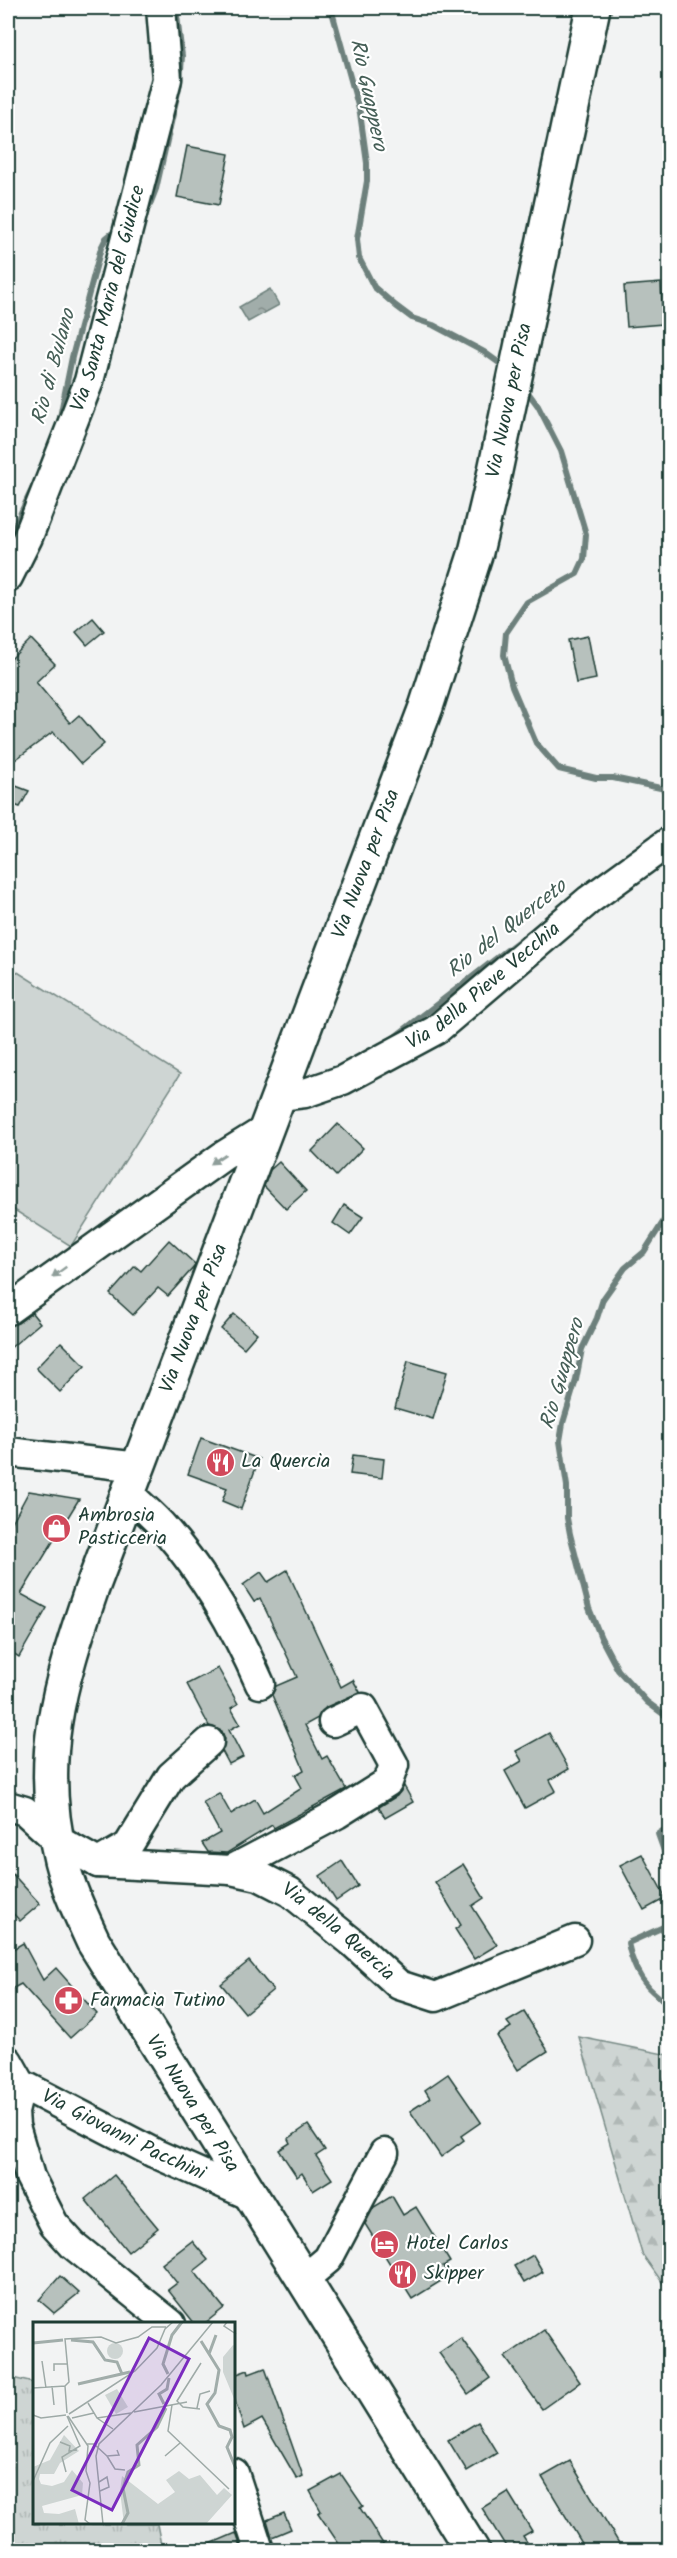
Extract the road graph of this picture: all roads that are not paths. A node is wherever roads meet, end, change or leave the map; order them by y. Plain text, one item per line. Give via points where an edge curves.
1 (161, 8) edge
2 (593, 8) edge
3 (8, 577) edge
4 (669, 842) edge
5 (279, 1096) junction
6 (268, 1128) junction
7 (8, 1310) edge
8 (8, 1452) edge
9 (134, 1480) junction
10 (260, 1684) dead end
11 (333, 1722) dead end
12 (209, 1742) dead end
13 (8, 1806) edge
14 (57, 1840) junction
15 (98, 1863) junction
16 (231, 1870) junction
17 (575, 1940) dead end
18 (14, 2073) edge
19 (384, 2153) dead end
20 (250, 2196) junction
21 (303, 2280) junction
22 (169, 2322) edge
23 (236, 2479) edge
24 (259, 2550) edge
25 (472, 2550) edge

1 - 3 street, Via Santa Maria del Giudice via 167,79 89,381 28,537
2 - 5 main road, Via Nuova per Pisa via 476,552 426,707
4 - 5 street, Via della Pieve Vecchia via 589,900 436,1030 343,1080 305,1093
5 - 6 main road, Via Nuova per Pisa
6 -> 7 street
6 - 9 main road, Via Nuova per Pisa
8 - 9 street
9 - 10 street via 232,1626
9 - 14 main road, Via Nuova per Pisa via 91,1591 59,1693 49,1764
11 - 16 street via 363,1708 394,1765 388,1782
12 - 15 street via 171,1776 128,1846
13 - 14 street, Via della Quercia via 25,1811
14 - 15 street, Via della Quercia
14 - 20 main road, Via Nuova per Pisa via 70,1888 93,1941
15 - 16 street, Via della Quercia
16 - 17 street, Via della Quercia via 259,1876 290,1892 399,1985 436,1997
18 - 20 street, Via Giovanni Pacchini via 162,2157
18 - 22 street via 15,2126 30,2177 54,2224
19 - 21 street via 328,2259
20 - 21 main road, Via Nuova per Pisa
21 - 25 main road, Via Nuova per Pisa
23 - 24 street

